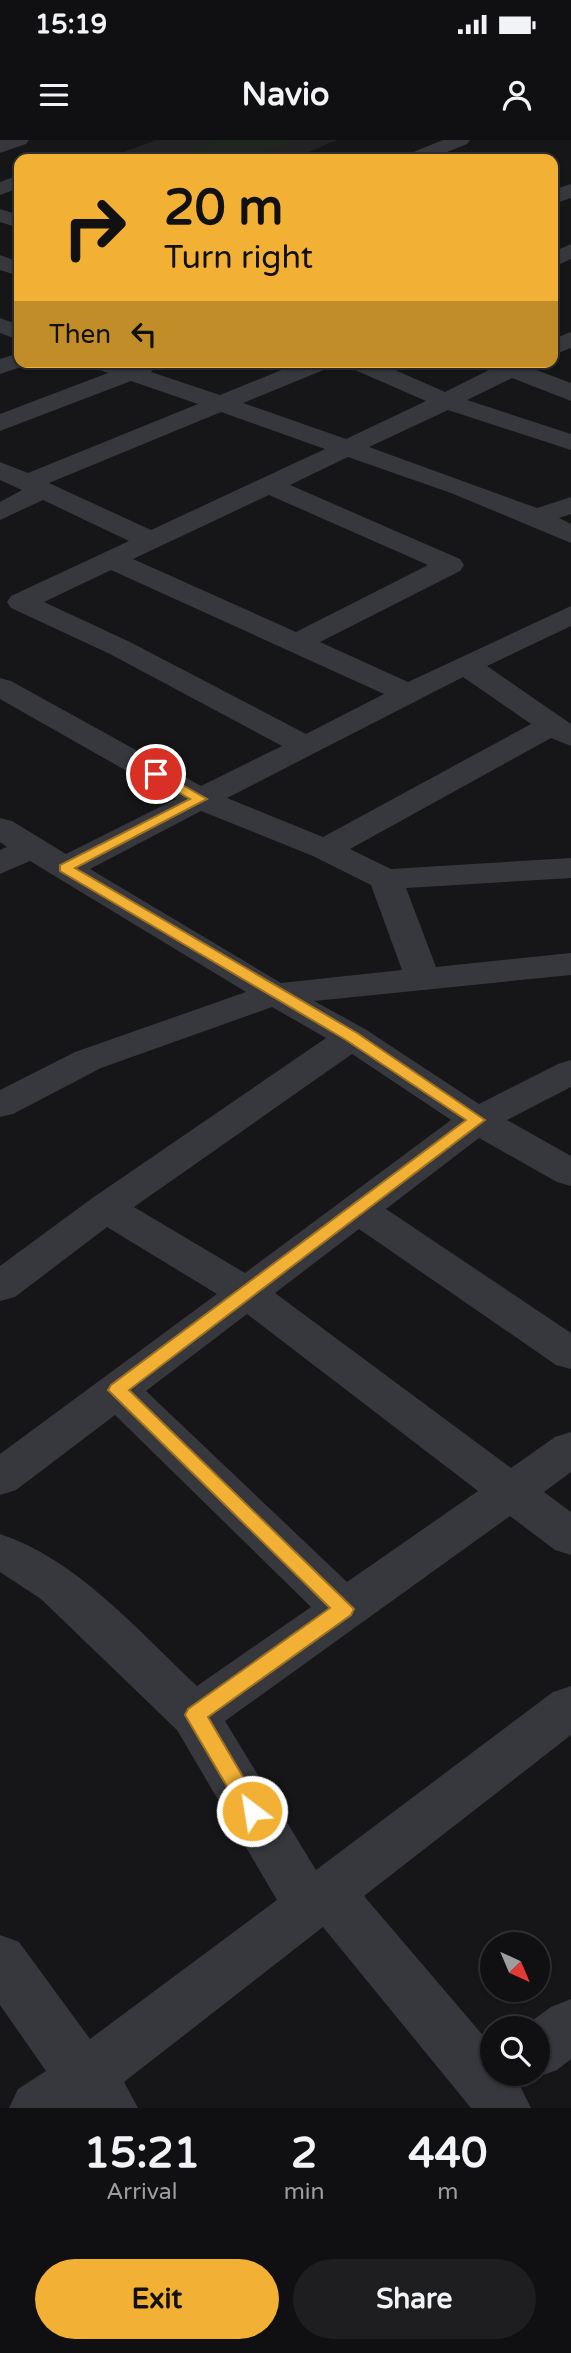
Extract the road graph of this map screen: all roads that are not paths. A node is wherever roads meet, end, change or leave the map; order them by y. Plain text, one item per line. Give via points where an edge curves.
1 (19, 140) edge
2 (460, 140) edge
3 (0, 147) edge
4 (425, 154) edge
5 (117, 368) edge
6 (141, 368) edge
7 (308, 368) edge
8 (370, 368) edge
9 (511, 368) edge
10 (523, 368) edge
11 (131, 373) junction
12 (571, 394) edge
13 (446, 401) junction
14 (215, 404) junction
15 (0, 423) edge
16 (571, 442) edge
17 (346, 448) junction
18 (0, 470) edge
19 (268, 485) junction
20 (35, 487) junction
21 (571, 505) edge
22 (0, 512) edge
23 (536, 517) junction
24 (571, 535) edge
25 (149, 540) junction
26 (110, 559) junction
27 (7, 602) edge
28 (567, 621) edge
29 (296, 643) junction
30 (465, 665) junction
31 (0, 687) edge
32 (408, 694) junction
33 (561, 731) edge
34 (306, 746) junction
35 (200, 799) junction
36 (0, 828) edge
37 (30, 848) junction
38 (325, 849) junction
39 (0, 864) edge
40 (65, 868) junction
41 (571, 868) edge
42 (386, 879) junction
43 (571, 964) edge
44 (422, 979) junction
45 (275, 994) junction
46 (352, 1037) junction
47 (571, 1072) edge
48 (0, 1105) edge
49 (477, 1120) junction
50 (571, 1173) edge
51 (105, 1208) junction
52 (358, 1209) junction
53 (0, 1287) edge
54 (247, 1293) junction
55 (571, 1354) edge
56 (117, 1390) junction
57 (571, 1448) edge
58 (0, 1478) edge
59 (510, 1492) junction
60 (571, 1537) edge
61 (0, 1552) edge
62 (344, 1609) junction
63 (571, 1707) edge
64 (195, 1715) junction
65 (319, 1900) junction
66 (0, 1960) edge
67 (571, 2025) edge
68 (550, 2041) edge
69 (500, 2090) edge
70 (97, 2093) edge
71 (38, 2108) edge

1 - 3 street
2 - 4 street
5 - 11 street
6 - 11 street
7 - 14 street
8 - 13 street
9 - 13 street
10 - 12 street
11 - 14 street
11 - 15 street
13 - 16 street
13 - 17 street
14 - 17 street
14 - 20 street
17 - 19 street
17 - 23 street
18 - 20 street
19 - 25 street
19 - 29 street via 450,565
20 - 22 street
20 - 25 street
21 - 23 street
23 - 24 street
25 - 26 street
26 - 27 street
26 - 29 street
27 - 34 street via 120,648
28 - 30 street
29 - 32 street
30 - 32 street
30 - 33 street
31 - 35 street
32 - 34 street
33 - 38 street
34 - 35 street
35 - 38 street
35 - 40 street
36 - 37 street
37 - 39 street
37 - 40 street
38 - 42 street
40 - 45 street
41 - 42 street
42 - 44 street
43 - 44 street
44 - 45 street
45 - 46 street
45 - 48 street via 88,1060
46 - 49 street
46 - 51 street
47 - 49 street
49 - 50 street
49 - 52 street
51 - 53 street
51 - 54 street
52 - 54 street
52 - 55 street
54 - 56 street
54 - 59 street
56 - 58 street
56 - 62 street
57 - 59 street
59 - 60 street
59 - 62 street
61 - 64 street via 58,1586
62 - 64 street
63 - 65 street
64 - 65 street
65 - 69 street
65 - 70 street
66 - 70 street
67 - 68 street
70 - 71 street

